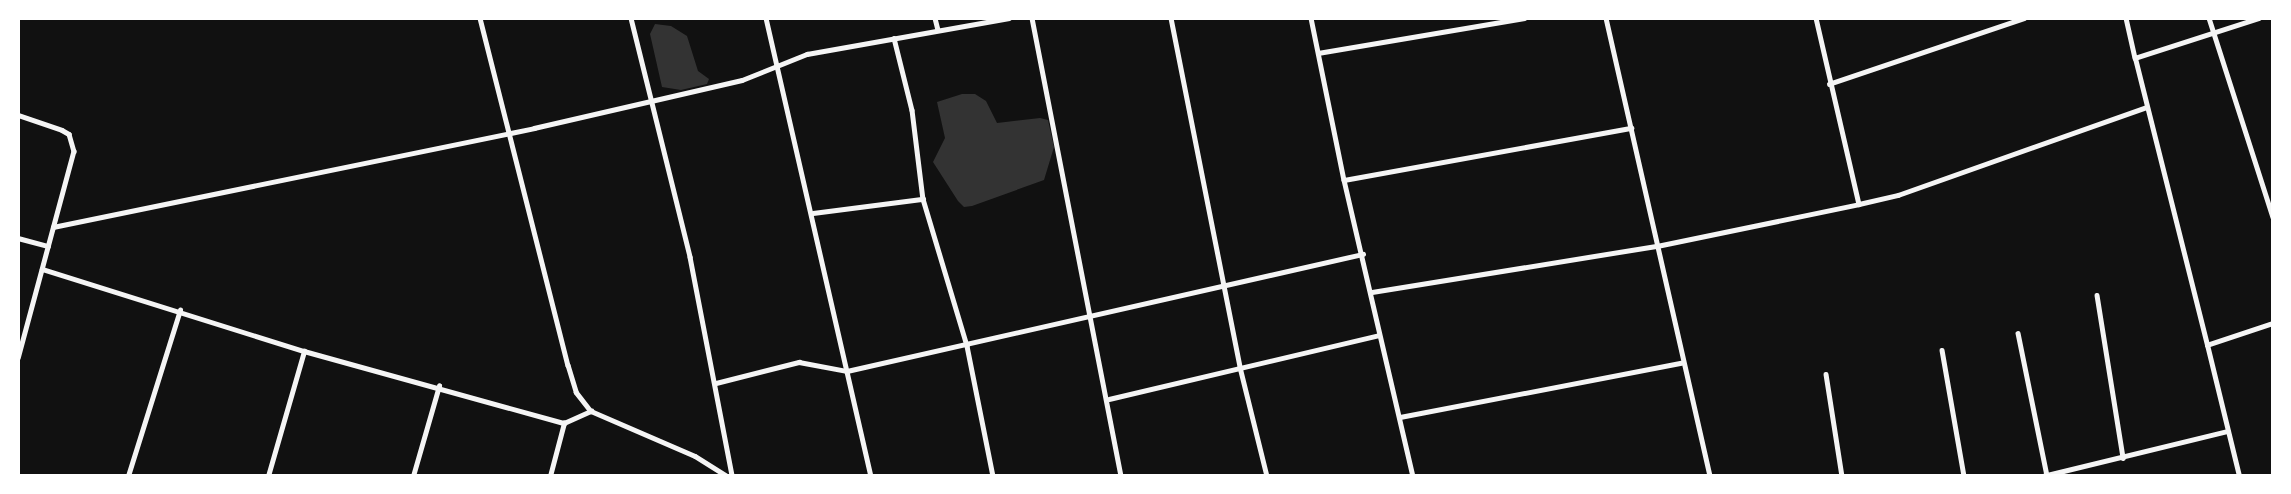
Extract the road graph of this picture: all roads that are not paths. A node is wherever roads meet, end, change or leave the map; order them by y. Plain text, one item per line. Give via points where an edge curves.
1 (480, 18) edge
2 (631, 18) edge
3 (766, 18) edge
4 (936, 18) edge
5 (1009, 18) edge
6 (1032, 18) edge
7 (1171, 18) edge
8 (1311, 18) edge
9 (1524, 18) edge
10 (1606, 18) edge
11 (1816, 18) edge
12 (2024, 18) edge
13 (2126, 18) edge
14 (2208, 18) edge
15 (2259, 18) edge
16 (938, 30) junction
17 (2214, 33) junction
18 (894, 38) junction
19 (1318, 53) junction
20 (2135, 58) junction
21 (777, 68) junction
22 (1829, 84) junction
23 (652, 100) junction
24 (2146, 107) junction
25 (18, 115) edge
26 (1630, 128) junction
27 (509, 131) junction
28 (1344, 180) junction
29 (923, 199) junction
30 (1859, 204) junction
31 (813, 213) junction
32 (2273, 217) edge
33 (53, 227) junction
34 (18, 238) edge
35 (48, 246) junction
36 (1657, 246) junction
37 (1363, 254) junction
38 (42, 269) junction
39 (1224, 285) junction
40 (1372, 292) junction
41 (2097, 295) dead end
42 (180, 310) junction
43 (1092, 317) junction
44 (2273, 324) edge
45 (2018, 333) dead end
46 (1379, 335) junction
47 (2207, 345) junction
48 (968, 346) junction
49 (1942, 350) dead end
50 (304, 351) junction
51 (18, 358) edge
52 (1682, 363) junction
53 (1240, 367) junction
54 (847, 371) junction
55 (1826, 374) dead end
56 (716, 383) junction
57 (439, 386) junction
58 (1108, 399) junction
59 (591, 411) junction
60 (1400, 417) junction
61 (564, 423) junction
62 (2228, 431) junction
63 (2123, 458) junction
64 (128, 476) edge
65 (268, 476) edge
66 (413, 476) edge
67 (550, 476) edge
68 (727, 476) edge
69 (732, 476) edge
70 (871, 476) edge
71 (993, 476) edge
72 (1122, 476) edge
73 (1267, 476) edge
74 (1413, 476) edge
75 (1710, 476) edge
76 (1842, 476) edge
77 (1964, 476) edge
78 (2045, 476) edge
79 (2239, 476) edge

1 - 27 street
2 - 23 street
3 - 21 street
4 - 16 street
5 - 16 street
6 - 43 street
7 - 39 street
8 - 19 street
9 - 19 street
10 - 26 street
11 - 22 street
12 - 22 street
13 - 20 street
14 - 17 street
15 - 17 street
16 - 18 street
17 - 20 street
17 - 32 street
18 - 21 street via 807,54
18 - 29 street via 912,110
19 - 28 street
20 - 24 street
21 - 23 street
21 - 31 street
22 - 30 street
23 - 27 street
23 - 56 street
24 - 30 street via 1898,195
24 - 47 street
25 - 33 street via 62,130 74,142
26 - 28 street
26 - 36 street
27 - 33 street
27 - 59 street via 568,365 576,392
28 - 37 street
29 - 31 street
29 - 48 street
30 - 36 street
31 - 54 street
33 - 35 street
34 - 35 street
35 - 38 street
36 - 40 street
36 - 52 street
37 - 39 street
37 - 40 street
38 - 42 street
38 - 51 street
39 - 43 street
39 - 53 street
40 - 46 street
41 - 63 street
42 - 50 street
42 - 64 street
43 - 48 street
43 - 58 street
44 - 47 street
45 - 78 street
46 - 53 street
46 - 60 street
47 - 62 street
48 - 54 street
48 - 71 street
49 - 77 street
50 - 57 street
50 - 65 street
52 - 60 street
52 - 75 street
53 - 58 street
53 - 73 street
54 - 56 street via 799,362
54 - 70 street
55 - 76 street
56 - 69 street
57 - 61 street
57 - 66 street
58 - 72 street
59 - 61 street
59 - 68 street via 695,456
60 - 74 street
61 - 67 street
62 - 63 street
62 - 79 street
63 - 78 street

